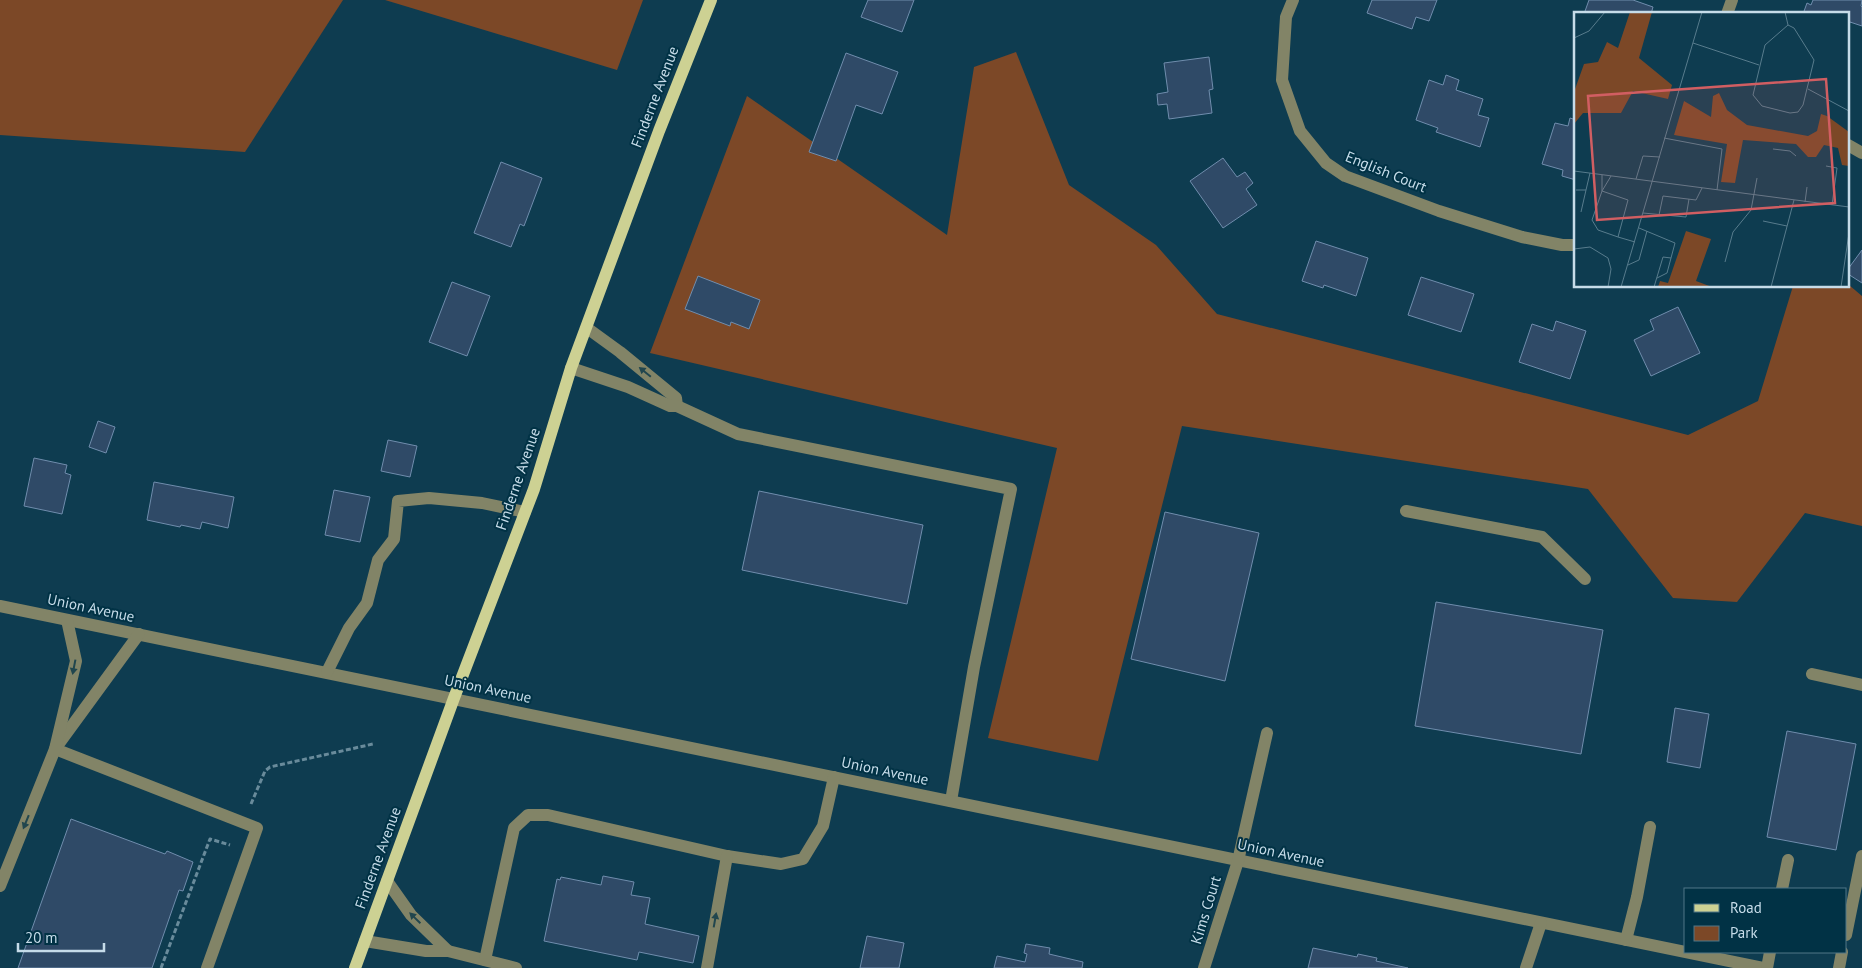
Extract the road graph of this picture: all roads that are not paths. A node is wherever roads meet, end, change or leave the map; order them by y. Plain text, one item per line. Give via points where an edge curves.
1 (711, 0) edge
2 (1293, 0) edge
3 (1732, 0) edge
4 (1728, 12) edge
5 (1850, 146) edge
6 (1862, 152) edge
7 (1574, 245) edge
8 (587, 328) junction
9 (572, 368) junction
10 (677, 406) junction
11 (1406, 511) dead end
12 (525, 512) junction
13 (1584, 578) dead end
14 (0, 606) edge
15 (68, 620) junction
16 (139, 634) junction
17 (327, 672) junction
18 (1812, 674) dead end
19 (1862, 685) edge
20 (454, 698) junction
21 (1267, 733) dead end
22 (55, 749) junction
23 (834, 777) junction
24 (951, 801) junction
25 (1650, 827) dead end
26 (727, 856) junction
27 (1862, 856) edge
28 (1788, 860) dead end
29 (1238, 861) junction
30 (387, 881) junction
31 (0, 886) edge
32 (1782, 888) edge
33 (1541, 923) junction
34 (1847, 930) edge
35 (1626, 940) junction
36 (364, 941) junction
37 (448, 951) junction
38 (1684, 952) edge
39 (1690, 953) edge
40 (1770, 953) edge
41 (1842, 953) edge
42 (485, 960) junction
43 (207, 968) edge
44 (355, 968) edge
45 (516, 968) edge
46 (707, 968) edge
47 (1204, 968) edge
48 (1526, 968) edge
49 (1763, 968) edge
50 (1767, 968) edge
51 (1839, 968) edge

1 - 8 main road, Finderne Avenue via 659,130
2 - 7 street, English Court via 1286,17 1282,80 1300,130 1326,163 1345,176 1439,211 1522,237
3 - 4 street
5 - 6 street
8 - 9 main road, Finderne Avenue
10 -> 8 street via 676,398
9 - 10 street
9 - 12 main road, Finderne Avenue
10 - 24 street via 738,434 1011,489 974,667
11 - 13 street via 1542,537
12 - 17 street via 482,503 429,498 398,501 394,539 378,560 367,603 349,628
12 - 20 main road, Finderne Avenue
14 - 15 street, Union Avenue
15 - 16 street, Union Avenue
15 -> 22 street via 76,661
16 - 17 street, Union Avenue
16 - 22 street
17 - 20 street, Union Avenue
18 - 19 street
20 - 23 street, Union Avenue
20 - 30 main road, Finderne Avenue
21 - 29 street, Kims Court
22 -> 31 street
22 - 43 street via 257,828
23 - 24 street, Union Avenue
23 - 26 street via 823,826 802,860 781,864
24 - 29 street, Union Avenue
25 - 35 street
26 - 42 street via 548,815 528,815 514,828
46 -> 26 street
27 - 34 street
28 - 32 street
29 - 33 street, Union Avenue
29 - 47 street, Kims Court
30 - 36 main road, Finderne Avenue
37 -> 30 street via 411,915
33 - 35 street, Union Avenue
33 - 48 street
35 - 38 street, Union Avenue
36 - 37 street via 426,951
36 - 44 main road, Finderne Avenue
37 - 42 street
39 - 49 street, Union Avenue
40 - 50 street
41 - 51 street
42 - 45 street

